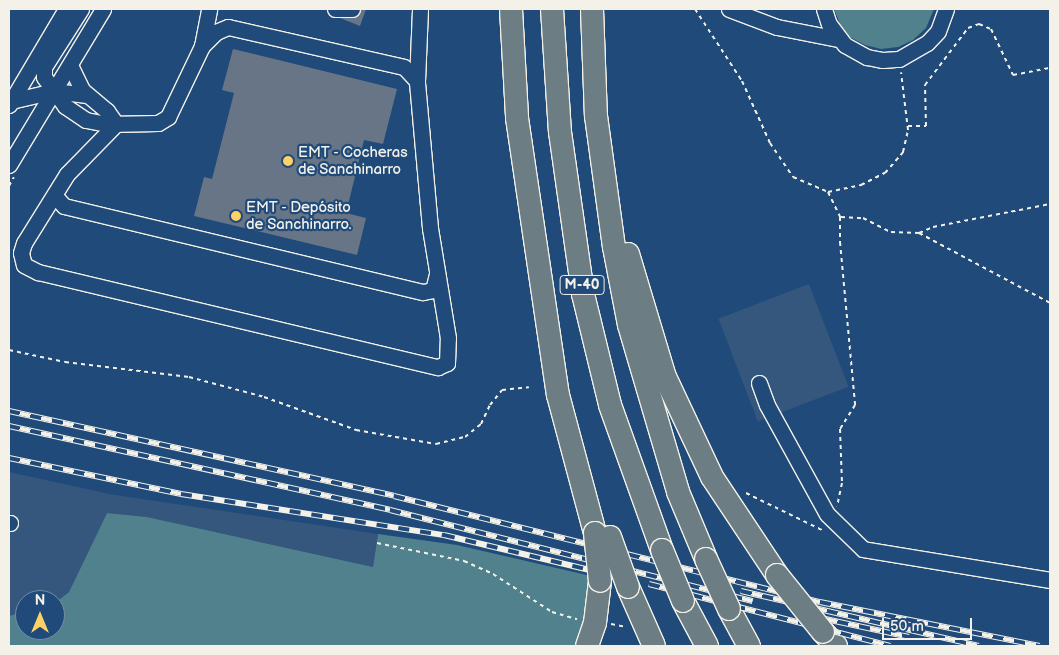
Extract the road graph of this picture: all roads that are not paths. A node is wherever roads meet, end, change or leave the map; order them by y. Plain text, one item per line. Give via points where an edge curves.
1 (66, 9) edge
2 (81, 9) edge
3 (103, 9) edge
4 (209, 9) edge
5 (335, 9) edge
6 (352, 9) edge
7 (420, 9) edge
8 (511, 9) edge
9 (542, 9) edge
10 (552, 9) edge
11 (592, 9) edge
12 (731, 9) edge
13 (824, 9) edge
14 (948, 11) edge
15 (839, 39) junction
16 (202, 46) junction
17 (70, 65) junction
18 (417, 81) junction
19 (54, 91) junction
20 (87, 95) junction
21 (10, 99) edge
22 (116, 124) junction
23 (9, 165) edge
24 (603, 169) junction
25 (55, 196) junction
26 (437, 272) junction
27 (583, 294) junction
28 (759, 383) dead end
29 (603, 535) junction
30 (1050, 580) edge
31 (829, 639) edge
32 (587, 646) edge
33 (654, 646) edge
34 (707, 646) edge
35 (749, 646) edge

1 - 21 street
2 - 19 street via 44,67 44,77
3 - 17 street
4 - 16 street
5 - 6 street
7 - 18 street
8 - 29 highway via 517,118 544,301
9 - 27 highway via 550,140 562,220
10 - 27 highway, M-40 via 560,132
11 - 24 highway, M-40 via 596,116
12 - 15 street via 777,27
13 - 15 street
14 - 15 street via 927,43 900,59 867,57 854,52
16 - 18 street via 216,32 228,27 404,67
16 - 22 street via 168,117 158,123
17 - 19 street
17 - 20 street via 75,80
18 - 26 street
19 - 20 street
19 - 21 street
19 - 22 street via 65,106 86,120
19 - 23 street
20 - 22 street via 107,111
22 - 25 street via 78,160
24 - 31 highway, bridge via 665,377 712,477 777,575
24 - 35 highway, M-40, bridge via 614,247 634,343 678,492 706,559
25 - 26 street via 64,206 424,292 433,290
25 - 26 street via 21,253 24,265 38,272 438,367 447,363 448,338
27 - 34 highway, M-40, bridge via 610,405 662,550 683,601
28 - 30 street via 827,514 830,527 862,549
29 - 32 highway, bridge via 595,623
29 - 33 highway, bridge

